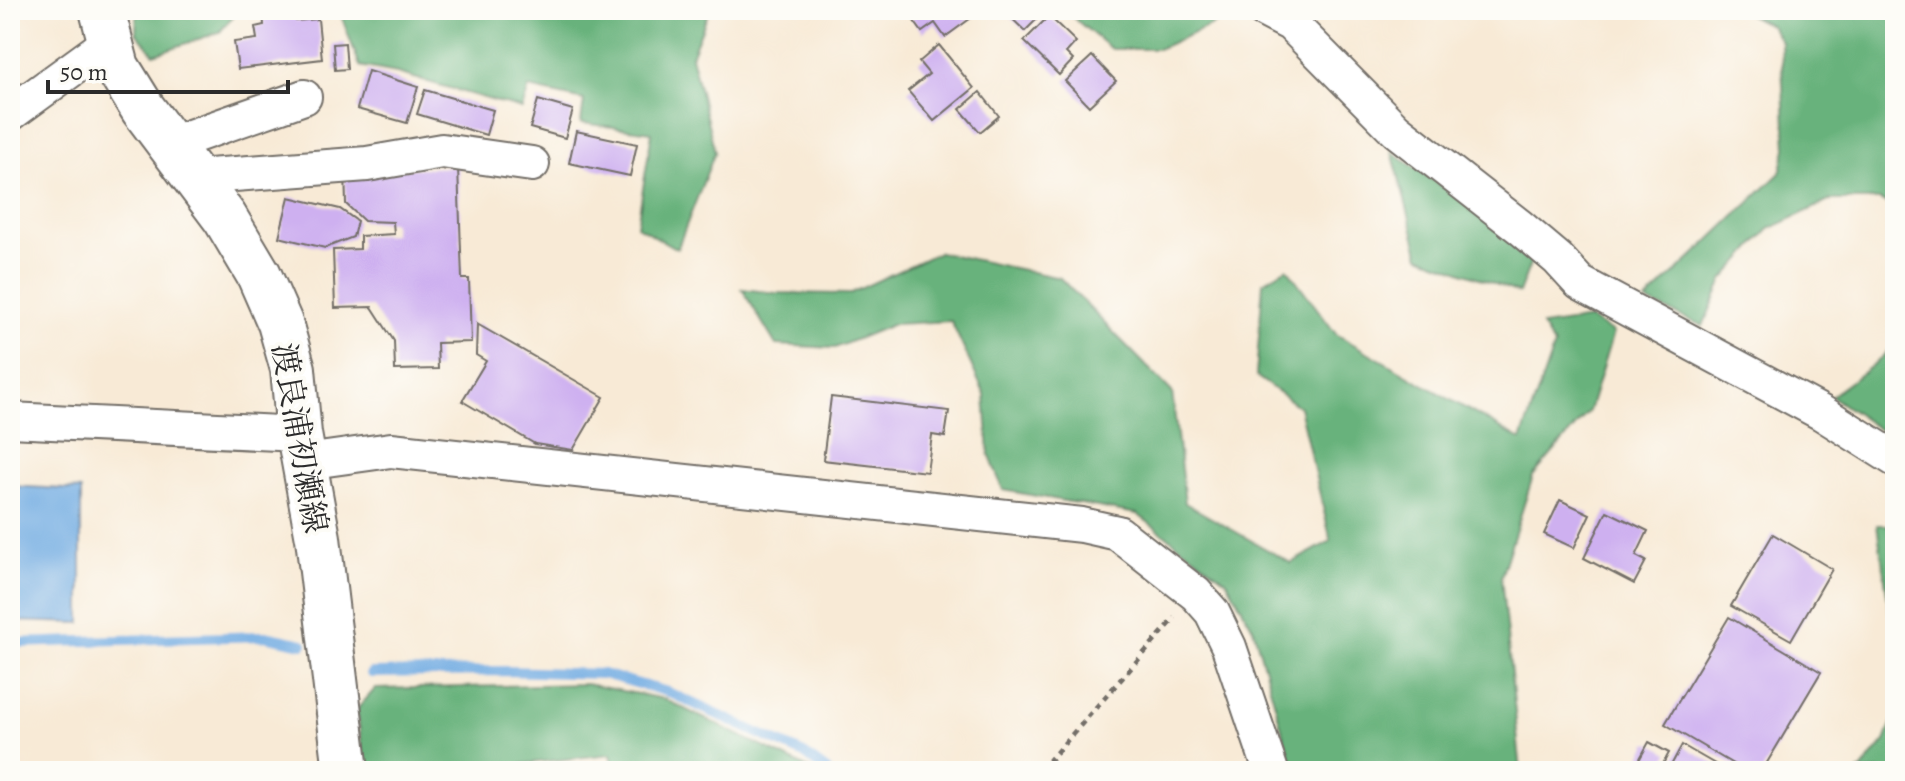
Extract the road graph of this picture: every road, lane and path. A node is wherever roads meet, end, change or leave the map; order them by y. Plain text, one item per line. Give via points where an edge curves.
1 (1264, 10) edge
2 (105, 26) edge
3 (304, 97) dead end
4 (10, 114) edge
5 (182, 161) junction
6 (532, 164) dead end
7 (10, 420) edge
8 (302, 448) junction
9 (1895, 459) edge
10 (1196, 594) junction
11 (346, 771) edge
12 (1040, 771) edge
13 (1271, 771) edge

1 - 9 street via 1291,24 1396,130 1520,227 1580,283 1822,413
2 - 4 street
2 - 5 main road, 渡良浦初瀬線 via 117,67
3 - 5 street
5 - 6 street via 367,164 442,151
5 - 8 main road, 渡良浦初瀬線 via 225,218 280,323 293,369
7 - 8 street
8 - 10 street via 391,450 1082,525 1118,533
8 - 11 main road, 渡良浦初瀬線
10 - 12 path
10 - 13 street via 1212,612 1229,647

